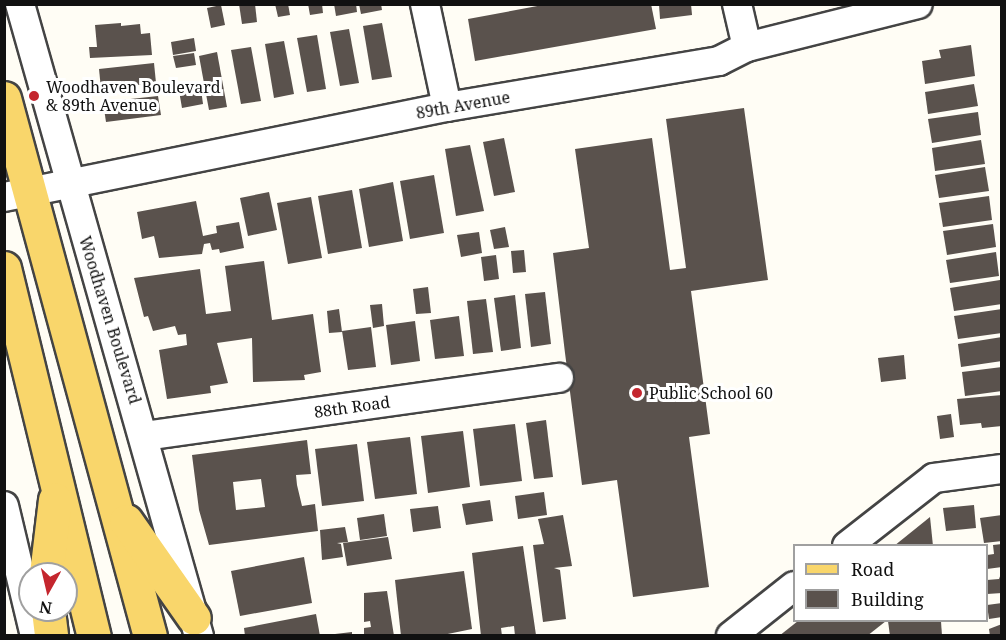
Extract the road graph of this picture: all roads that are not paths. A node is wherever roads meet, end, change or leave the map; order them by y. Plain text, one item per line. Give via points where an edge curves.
1 (20, 4) edge
2 (425, 4) edge
3 (737, 4) edge
4 (918, 4) edge
5 (747, 47) junction
6 (4, 98) edge
7 (447, 106) junction
8 (69, 184) junction
9 (17, 194) edge
10 (4, 268) edge
11 (559, 378) dead end
12 (145, 436) junction
13 (1002, 469) edge
14 (57, 490) junction
15 (4, 506) edge
16 (114, 506) junction
17 (850, 544) edge
18 (45, 562) edge
19 (793, 588) edge
20 (196, 627) edge
21 (35, 636) edge
22 (94, 636) edge
23 (150, 636) edge
24 (731, 636) edge

1 - 8 street, Woodhaven Boulevard
2 - 7 street
3 - 5 street
4 - 5 street, 89th Avenue
5 - 7 street, 89th Avenue via 719,61
6 - 9 main road
7 - 8 street, 89th Avenue
8 - 9 street, 89th Avenue
8 - 12 street, Woodhaven Boulevard
9 - 16 main road
10 - 14 main road
11 - 12 street, 88th Road
12 - 20 street, Woodhaven Boulevard
13 - 17 street via 934,478
14 - 18 main road
14 - 22 main road
15 - 21 street
16 - 20 main road
16 - 23 main road
19 - 24 street

